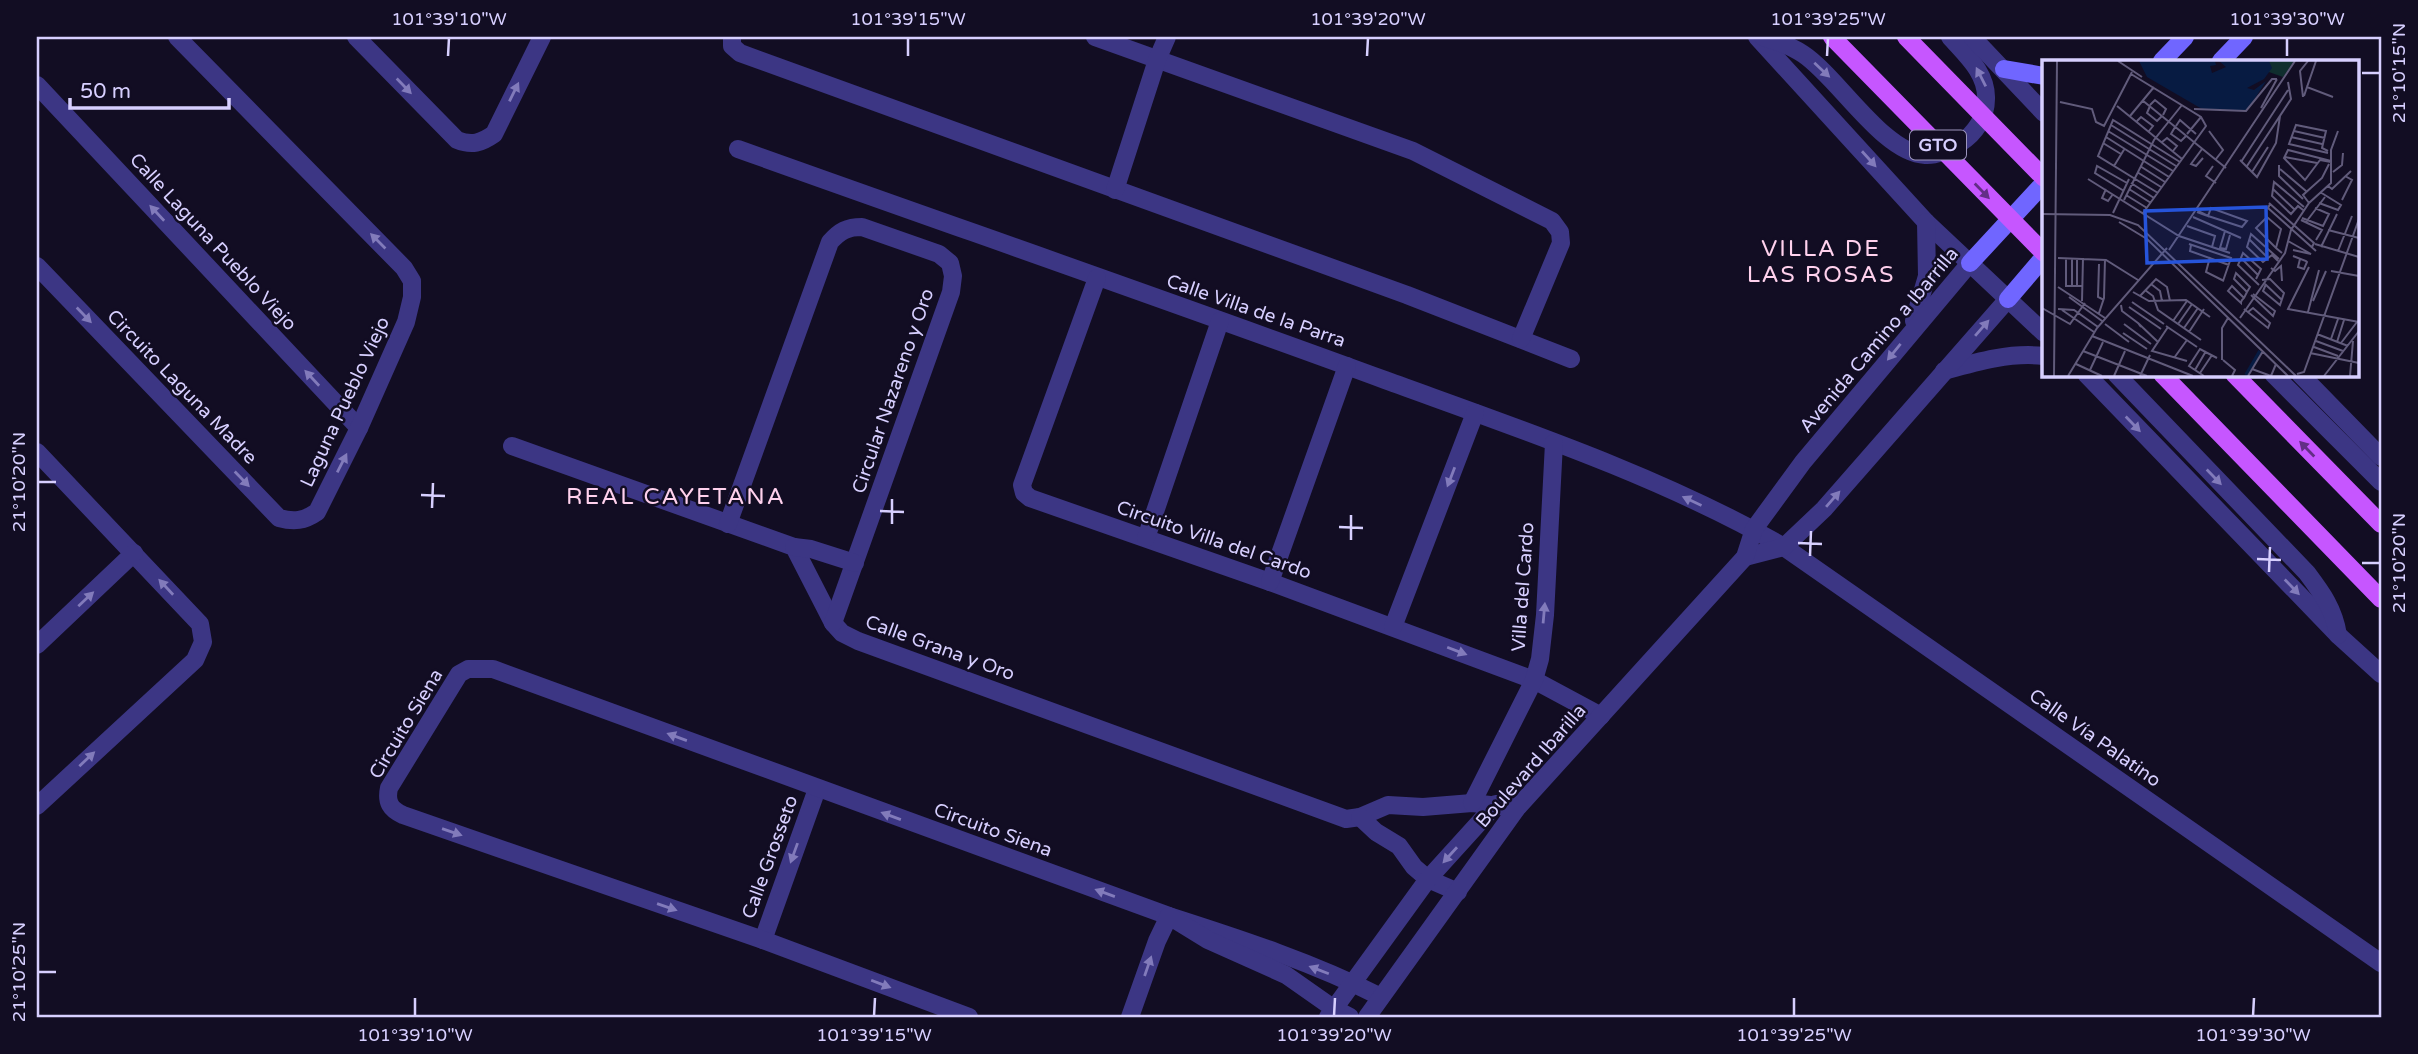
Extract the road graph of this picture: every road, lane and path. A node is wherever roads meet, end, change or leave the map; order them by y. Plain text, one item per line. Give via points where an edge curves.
1 (177, 37) edge
2 (356, 37) edge
3 (732, 37) edge
4 (1095, 37) edge
5 (1167, 37) edge
6 (1757, 37) edge
7 (1763, 37) edge
8 (1832, 37) edge
9 (1906, 37) edge
10 (1950, 37) edge
11 (1972, 37) edge
12 (2185, 37) edge
13 (2244, 37) edge
14 (538, 39) edge
15 (2166, 57) edge
16 (1157, 60) junction
17 (2222, 60) edge
18 (2004, 69) junction
19 (2042, 76) edge
20 (37, 85) edge
21 (2042, 112) edge
22 (738, 149) dead end
23 (2042, 180) edge
24 (2042, 182) edge
25 (1115, 190) junction
26 (1926, 222) junction
27 (2042, 254) edge
28 (2042, 256) edge
29 (1970, 263) junction
30 (37, 266) edge
31 (1097, 278) junction
32 (2008, 299) junction
33 (1220, 321) junction
34 (1911, 332) junction
35 (2042, 332) edge
36 (1521, 339) junction
37 (2042, 356) edge
38 (1572, 359) dead end
39 (1347, 366) junction
40 (1944, 371) junction
41 (2088, 376) edge
42 (2118, 376) edge
43 (2164, 376) edge
44 (2236, 376) edge
45 (2275, 376) edge
46 (2302, 376) edge
47 (1475, 413) junction
48 (359, 428) junction
49 (1554, 443) junction
50 (512, 446) dead end
51 (2381, 457) edge
52 (39, 458) edge
53 (2381, 482) edge
54 (306, 519) joint
55 (729, 524) junction
56 (2381, 524) edge
57 (1754, 530) junction
58 (1146, 538) junction
59 (793, 547) junction
60 (1784, 547) junction
61 (134, 553) junction
62 (1745, 557) junction
63 (855, 563) junction
64 (1269, 582) junction
65 (2381, 599) edge
66 (833, 623) junction
67 (1393, 627) junction
68 (2338, 635) junction
69 (37, 645) edge
70 (2381, 674) edge
71 (1534, 680) junction
72 (1601, 716) junction
73 (817, 789) junction
74 (1472, 803) junction
75 (1496, 804) junction
76 (37, 806) edge
77 (1517, 808) junction
78 (1360, 817) junction
79 (1428, 879) junction
80 (1458, 892) junction
81 (1170, 916) junction
82 (763, 940) junction
83 (2381, 963) edge
84 (1352, 983) junction
85 (1381, 997) junction
86 (1330, 1013) edge
87 (969, 1017) edge
88 (1130, 1017) edge
89 (1350, 1017) edge
90 (1367, 1017) edge

48 -> 1 street, Laguna Pueblo Viejo via 406,322 412,281
2 -> 14 street via 457,140 467,144 481,143 494,134
3 - 25 street via 732,46 740,53
4 - 16 street
5 - 16 street
6 -> 26 street
7 -> 10 street via 1803,54 1884,135 1902,149 1927,156 1965,140 1976,131 1986,108 1987,89 1978,68
8 -> 27 main road, GTO
9 - 23 main road, GTO
11 - 18 street
12 - 15 main road
13 - 17 main road
16 - 25 street
16 - 36 street via 1413,151 1552,221 1561,243
18 - 19 main road
18 - 21 street
48 -> 20 street, Calle Laguna Pueblo Viejo
22 - 31 street, Calle Villa de la Parra
24 - 29 main road, Avenida Camino a Ibarrilla
25 - 36 street
26 - 29 street
26 - 34 street via 1927,275
28 - 32 main road
29 - 32 street
29 - 34 street, Avenida Camino a Ibarrilla
30 -> 54 street, Circuito Laguna Madre via 279,518
31 - 33 street, Calle Villa de la Parra
31 - 58 street, Circuito Villa del Cardo via 1022,485 1030,498
32 - 35 street
40 -> 32 street
33 - 39 street, Calle Villa de la Parra
33 - 58 street
34 -> 57 street, Avenida Camino a Ibarrilla via 1803,462
36 - 38 street
37 - 40 street via 1984,360
39 - 47 street, Calle Villa de la Parra
39 - 64 street
60 -> 40 street via 1824,509
41 -> 68 street
42 -> 68 street via 2307,573 2335,615
43 - 65 main road
56 -> 44 main road
45 - 53 street
46 - 51 street
47 - 49 street, Calle Villa de la Parra
47 -> 67 street
54 -> 48 street, Laguna Pueblo Viejo via 317,512
57 -> 49 street, Calle Villa de la Parra
71 -> 49 street, Villa del Cardo via 1545,615
50 - 55 street
52 - 61 street
55 - 59 street
55 - 63 street, Circular Nazareno y Oro via 830,242 850,227 862,227 939,254 950,263 953,276
57 - 60 street, Calle Vía Palatino
57 - 62 street, Boulevard Ibarilla
58 - 64 street, Circuito Villa del Cardo
59 - 63 street
59 - 66 street, Calle Grana y Oro
60 - 62 street
60 - 83 street, Calle Vía Palatino
69 -> 61 street
76 -> 61 street via 201,650 200,624
62 - 72 street, Boulevard Ibarilla
63 - 66 street, Circular Nazareno y Oro
64 - 67 street, Circuito Villa del Cardo
66 - 78 street, Calle Grana y Oro via 842,633 871,646 1346,819
67 -> 71 street, Circuito Villa del Cardo
68 - 70 street
71 - 72 street, Circuito Villa del Cardo
71 - 74 street, Villa del Cardo
72 - 77 street, Boulevard Ibarilla
81 -> 73 street, Circuito Siena
73 -> 82 street, Calle Grosseto
73 -> 82 street, Circuito Siena via 493,669 479,668 468,669 453,682 389,788 390,806 403,815
74 - 75 street, Calle Grana y Oro
74 - 78 street, Calle Grana y Oro via 1388,805
75 - 77 street, Calle Grana y Oro
75 -> 79 street
77 - 80 street, Boulevard Ibarilla
78 - 79 street via 1399,846
79 - 80 street
79 - 84 street
80 - 85 street, Boulevard Ibarilla
84 -> 81 street, Circuito Siena
81 - 86 street, Circuito Siena via 1208,940 1286,975
88 -> 81 street
82 -> 87 street, Circuito Siena
84 - 85 street, Circuito Siena
84 - 86 street
85 - 90 street, Boulevard Ibarilla
86 - 89 street, Circuito Siena

